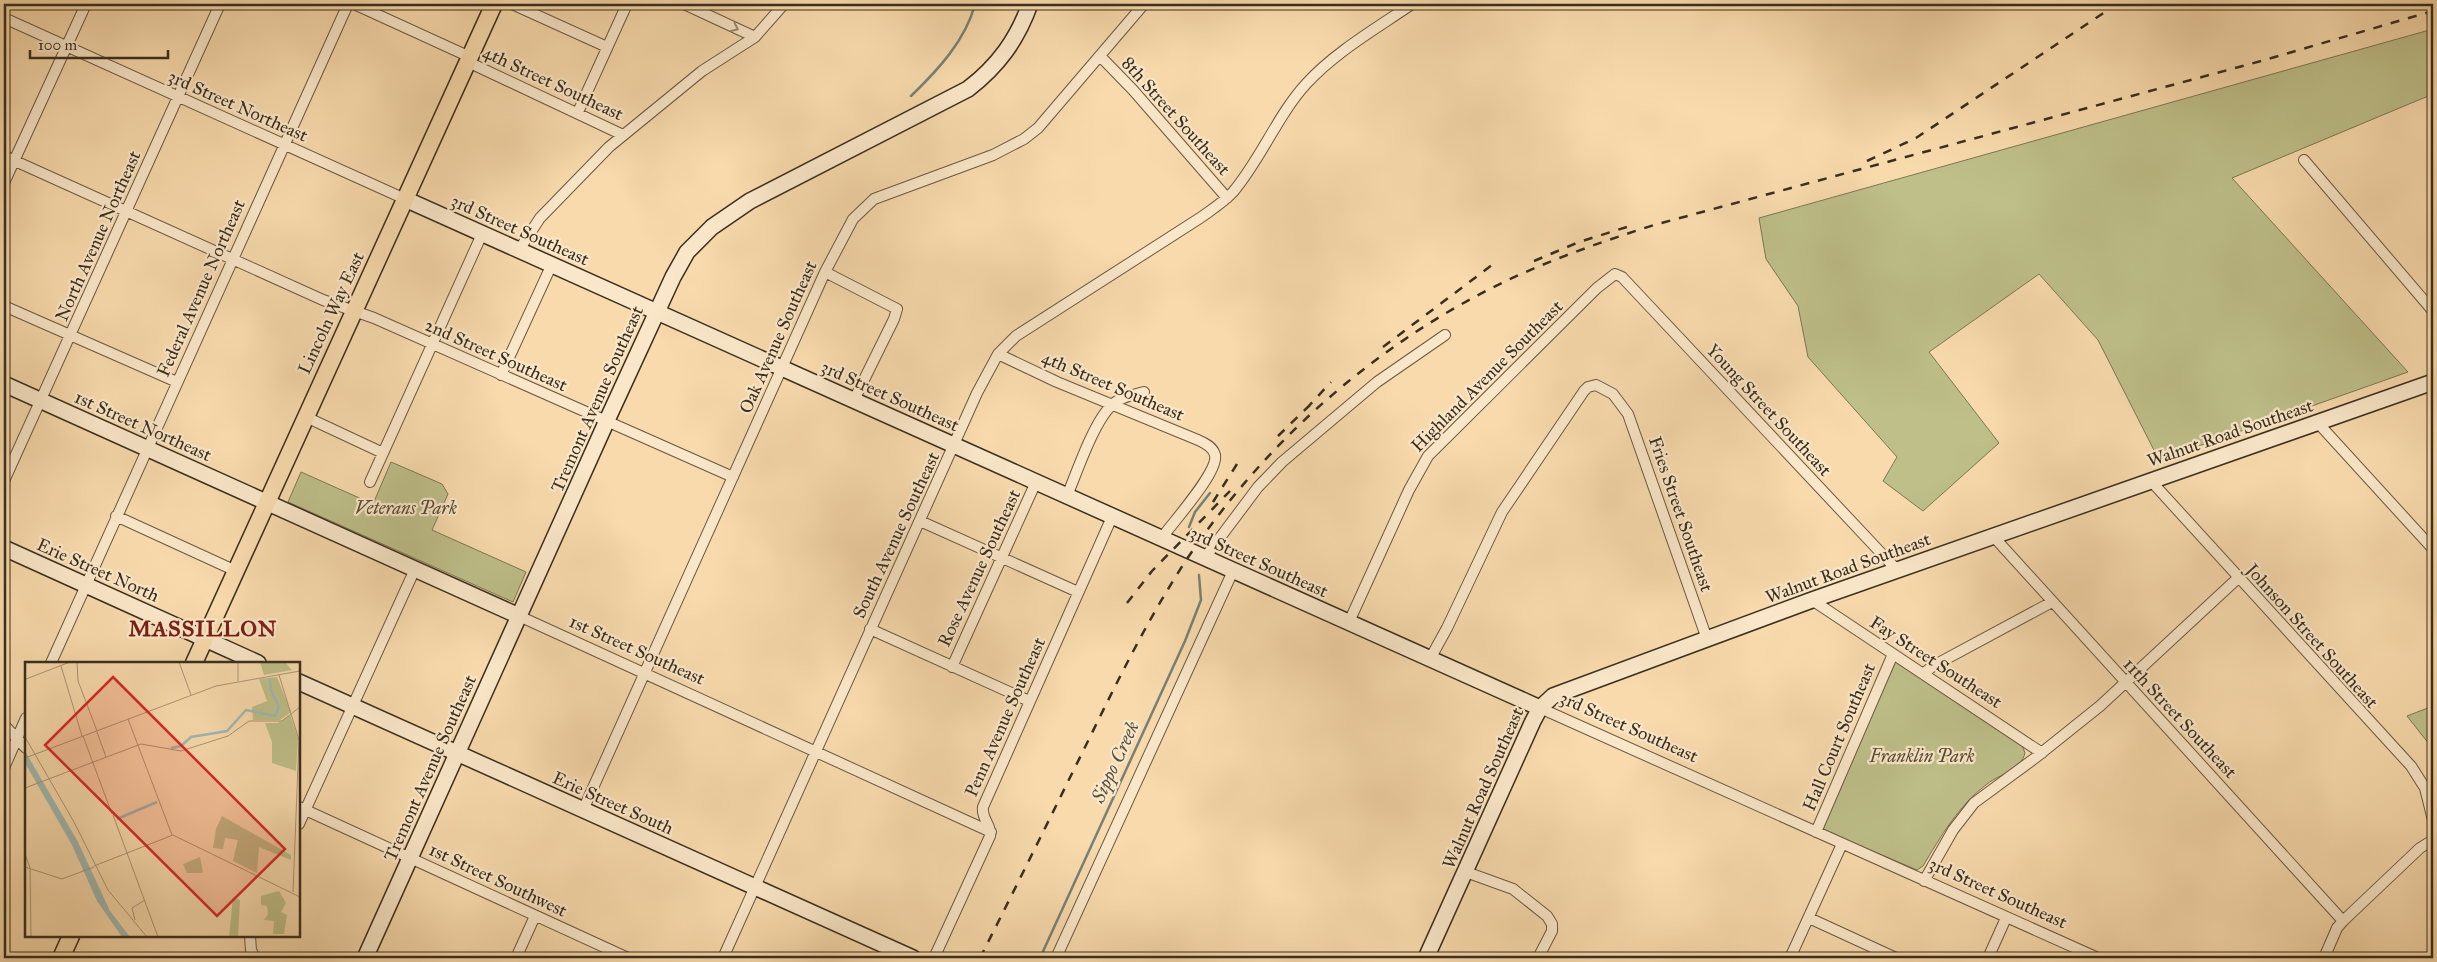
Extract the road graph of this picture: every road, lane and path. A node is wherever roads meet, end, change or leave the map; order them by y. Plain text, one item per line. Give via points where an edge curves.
1 (86, 4) edge
2 (220, 4) edge
3 (348, 4) edge
4 (354, 4) edge
5 (494, 4) edge
6 (512, 4) edge
7 (626, 4) edge
8 (684, 4) edge
9 (784, 4) edge
10 (1030, 4) edge
11 (1144, 4) edge
12 (1412, 4) edge
13 (4, 18) edge
14 (755, 37) junction
15 (67, 46) junction
16 (607, 48) junction
17 (1100, 56) junction
18 (469, 59) junction
19 (179, 96) junction
20 (578, 112) junction
21 (623, 135) junction
22 (284, 144) junction
23 (4, 156) edge
24 (2304, 160) dead end
25 (14, 161) junction
26 (4, 183) edge
27 (1227, 198) junction
28 (405, 199) junction
29 (127, 211) junction
30 (482, 234) junction
31 (519, 250) junction
32 (232, 259) junction
33 (552, 264) junction
34 (825, 272) junction
35 (1615, 274) joint
36 (4, 306) edge
37 (355, 311) junction
38 (2433, 311) edge
39 (656, 312) junction
40 (71, 335) junction
41 (1444, 335) dead end
42 (432, 344) junction
43 (998, 354) junction
44 (782, 368) junction
45 (501, 375) junction
46 (177, 382) junction
47 (2433, 382) edge
48 (4, 384) edge
49 (1144, 392) dead end
50 (854, 400) junction
51 (41, 401) junction
52 (1112, 405) junction
53 (306, 418) junction
54 (606, 421) junction
55 (2318, 423) junction
56 (955, 446) junction
57 (146, 448) junction
58 (383, 453) junction
59 (733, 477) junction
60 (2151, 481) junction
61 (4, 482) edge
62 (370, 482) dead end
63 (1036, 482) junction
64 (1067, 496) junction
65 (267, 502) junction
66 (116, 516) junction
67 (1112, 517) junction
68 (920, 521) junction
69 (1993, 536) junction
70 (1161, 539) junction
71 (4, 548) edge
72 (2433, 549) edge
73 (1001, 557) junction
74 (1204, 558) junction
75 (415, 569) junction
76 (1897, 570) junction
77 (236, 571) junction
78 (1233, 571) junction
79 (2238, 578) junction
80 (85, 586) junction
81 (1078, 592) junction
82 (1812, 600) junction
83 (2052, 602) junction
84 (519, 616) junction
85 (1349, 622) junction
86 (870, 629) junction
87 (205, 639) junction
88 (1707, 639) junction
89 (1893, 654) junction
90 (1430, 659) junction
91 (51, 662) edge
92 (194, 662) edge
93 (256, 662) edge
94 (952, 667) junction
95 (644, 674) junction
96 (1923, 674) junction
97 (300, 682) edge
98 (2126, 682) junction
99 (1030, 701) junction
100 (353, 706) junction
101 (1540, 708) junction
102 (25, 720) edge
103 (4, 725) edge
104 (17, 740) junction
105 (25, 747) edge
106 (816, 751) junction
107 (457, 753) junction
108 (2042, 753) junction
109 (4, 768) edge
110 (302, 809) edge
111 (583, 810) junction
112 (2433, 820) edge
113 (991, 832) junction
114 (1816, 832) junction
115 (2433, 840) edge
116 (1842, 844) junction
117 (410, 858) junction
118 (1466, 872) junction
119 (1924, 881) junction
120 (755, 887) junction
121 (535, 916) junction
122 (1809, 918) junction
123 (2006, 918) junction
124 (2343, 922) junction
125 (71, 937) edge
126 (250, 937) edge
127 (61, 958) edge
128 (254, 958) edge
129 (365, 958) edge
130 (516, 958) edge
131 (628, 958) edge
132 (723, 958) edge
133 (913, 958) edge
134 (934, 958) edge
135 (1056, 958) edge
136 (1426, 958) edge
137 (1538, 958) edge
138 (1790, 958) edge
139 (1896, 958) edge
140 (1988, 958) edge
141 (2098, 958) edge
142 (2324, 958) edge

1 - 15 street
2 - 19 street, North Avenue Northeast
3 - 22 street, Federal Avenue Northeast
4 - 18 street, 4th Street Southeast
5 - 18 main road, Lincoln Way East
6 - 16 street
7 - 16 street
8 -> 14 street
9 - 14 street
10 - 39 street, Tremont Avenue Southeast via 1021,28 1003,57 968,89 762,194 712,227 687,252
11 - 17 street, Oak Avenue Southeast
12 - 27 street, South Avenue Southeast via 1353,45 1306,84
13 - 15 street, 3rd Street Northeast
14 - 21 street via 702,71
15 - 19 street, 3rd Street Northeast
15 - 25 street
16 - 20 street
17 - 27 street, 8th Street Southeast
17 - 34 street, Oak Avenue Southeast via 1048,118 1024,138 962,168 886,193 862,208 844,234
18 - 20 street, 4th Street Southeast
18 - 28 main road, Lincoln Way East
19 - 22 street, 3rd Street Northeast
19 - 29 street, North Avenue Northeast
20 - 21 street, 4th Street Southeast
21 - 31 street via 540,218
22 - 28 street, 3rd Street Northeast
22 - 32 street, Federal Avenue Northeast
23 - 25 street, 2nd Street Southeast
24 - 38 street
25 - 26 street
25 - 29 street, 2nd Street Southeast
27 - 43 street, South Avenue Southeast via 1016,336
28 - 30 street, 3rd Street Southeast
28 - 37 main road, Lincoln Way East
29 - 32 street, 2nd Street Southeast
29 - 40 street, North Avenue Northeast
30 - 31 street, 3rd Street Southeast
30 - 42 street
31 - 33 street, 3rd Street Southeast
32 - 37 street, 2nd Street Southeast
32 - 46 street, Federal Avenue Northeast
33 - 39 street, 3rd Street Southeast
33 - 45 street
34 - 44 street, Oak Avenue Southeast
34 - 50 street via 896,309
35 - 76 street, Young Street Southeast via 1622,277
35 - 85 street, Highland Avenue Southeast via 1597,288 1428,456 1409,490
36 - 40 street
37 - 42 street, 2nd Street Southeast
37 - 53 main road, Lincoln Way East
39 - 44 street, 3rd Street Southeast
39 - 54 street, Tremont Avenue Southeast
40 - 46 street
40 - 51 street, North Avenue Northeast
41 - 74 street via 1376,382 1282,462 1258,487
42 - 45 street, 2nd Street Southeast
42 - 58 street
43 - 52 street, 4th Street Southeast
43 - 56 street, South Avenue Southeast via 977,393
44 - 50 street, 3rd Street Southeast
44 - 59 street, Oak Avenue Southeast
45 - 54 street, 2nd Street Southeast
46 - 57 street, Federal Avenue Northeast
47 - 55 street, Walnut Road Southeast
48 - 51 street, 1st Street Northeast
49 - 52 street
50 - 56 street, 3rd Street Southeast
51 - 57 street, 1st Street Northeast
51 - 61 street, North Avenue Northeast
52 - 64 street via 1101,419
52 - 70 street, 4th Street Southeast via 1198,440 1214,452 1211,473
53 - 58 street
53 - 65 main road, Lincoln Way East
54 - 59 street, 2nd Street Southeast
54 - 84 street, Tremont Avenue Southeast
55 - 60 street, Walnut Road Southeast
55 - 72 street
56 - 63 street, 3rd Street Southeast
56 - 68 street, South Avenue Southeast
57 - 65 street, 1st Street Northeast
57 - 66 street, Federal Avenue Northeast
58 - 62 street
59 - 95 street, Oak Avenue Southeast
60 - 69 street, Walnut Road Southeast
60 - 79 street, Johnson Street Southeast
63 - 64 street, 3rd Street Southeast
63 - 73 street, Rose Avenue Southeast
64 - 67 street, 3rd Street Southeast
65 - 75 street, 1st Street Southeast
65 - 77 main road, Lincoln Way East
66 - 77 street
66 - 80 street, Federal Avenue Northeast
67 - 70 street, 3rd Street Southeast
67 - 81 street, Penn Avenue Southeast
68 - 73 street
68 - 86 street, South Avenue Southeast
69 - 76 street, Walnut Road Southeast
69 - 83 street, 11th Street Southeast
70 - 74 street, 3rd Street Southeast
71 - 80 street, Erie Street North
73 - 81 street
73 - 94 street, Rose Avenue Southeast
74 - 78 street, 3rd Street Southeast
75 - 84 street, 1st Street Southeast
75 - 100 street
76 - 82 street, Walnut Road Southeast
77 - 87 main road, Lincoln Way East
78 - 85 street, 3rd Street Southeast
78 - 135 street
79 - 98 street
79 - 112 street, Johnson Street Southeast via 2410,766 2425,788
80 - 87 street, Erie Street North
80 - 91 street, Federal Avenue Northeast
81 - 99 street, Penn Avenue Southeast
82 - 88 street, Walnut Road Southeast
82 - 89 street, Fay Street Southeast
83 - 96 street
83 - 98 street, 11th Street Southeast
84 - 95 street, 1st Street Southeast
84 - 107 street, Tremont Avenue Southeast
85 - 90 street, 3rd Street Southeast
86 - 94 street
86 - 106 street, South Avenue Southeast
87 - 92 main road, Lincoln Way East
87 - 93 street
88 - 90 street, Fries Street Southeast via 1628,414 1620,402 1599,385 1592,385 1584,391 1502,512
88 - 101 street, Walnut Road Southeast via 1562,691
89 - 96 street, Fay Street Southeast
89 - 114 street, Hall Court Southeast
90 - 101 street, 3rd Street Southeast
94 - 99 street
95 - 106 street, 1st Street Southeast
95 - 111 street, Oak Avenue Southeast
96 - 108 street, Fay Street Southeast
97 - 100 street, Erie Street South
98 - 108 street
98 - 124 street, 11th Street Southeast
99 - 113 street, Penn Avenue Southeast via 983,807
100 - 107 street, Erie Street South
100 - 110 street
101 - 114 street, 3rd Street Southeast
101 - 118 street, Walnut Road Southeast
102 - 104 street
103 - 104 street
104 - 105 street
104 - 109 street
106 - 113 street, 1st Street Southeast
106 - 120 street, South Avenue Southeast
107 - 111 street, Erie Street South
107 - 117 street, Tremont Avenue Southeast
108 - 119 street via 1974,803 1953,830
110 - 117 street, 1st Street Southwest
111 - 120 street, Erie Street South
113 - 134 street
114 - 116 street, 3rd Street Southeast
115 - 124 street via 2420,848
116 - 119 street, 3rd Street Southeast
116 - 122 street
117 - 121 street, 1st Street Southwest
117 - 129 street, Tremont Avenue Southeast
118 - 136 street, Walnut Road Southeast
118 - 137 street via 1518,892 1552,924
119 - 123 street, 3rd Street Southeast
120 - 132 street, South Avenue Southeast
120 - 133 street, Erie Street South
121 - 130 street
121 - 131 street, 1st Street Southwest
122 - 138 street
122 - 139 street
123 - 140 street
123 - 141 street, 3rd Street Southeast
124 - 142 street via 2337,928
125 - 127 main road
126 - 128 street

